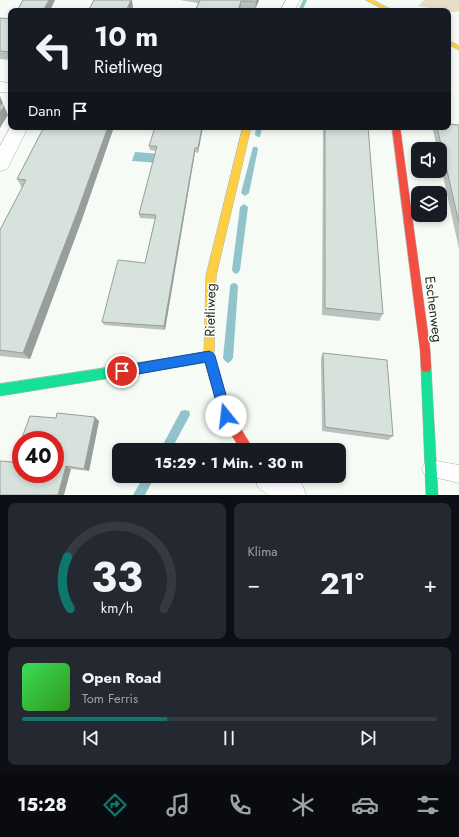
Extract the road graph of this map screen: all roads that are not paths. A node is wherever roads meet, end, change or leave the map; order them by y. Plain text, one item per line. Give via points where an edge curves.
1 (369, 0) edge
2 (385, 8) edge
3 (17, 130) edge
4 (246, 130) edge
5 (396, 130) edge
6 (0, 164) edge
7 (209, 356) junction
8 (0, 390) edge
9 (243, 443) edge
10 (431, 469) junction
11 (459, 474) edge
12 (277, 483) edge
13 (291, 495) edge
14 (432, 495) edge

1 - 2 street
3 - 6 street
4 - 7 street, Rietliweg via 211,276
5 - 10 street, Eschenweg via 425,349
7 - 8 street, Rietliweg
7 - 9 street via 226,416
10 - 11 lane
10 - 14 street, Eschenweg
12 - 13 street

